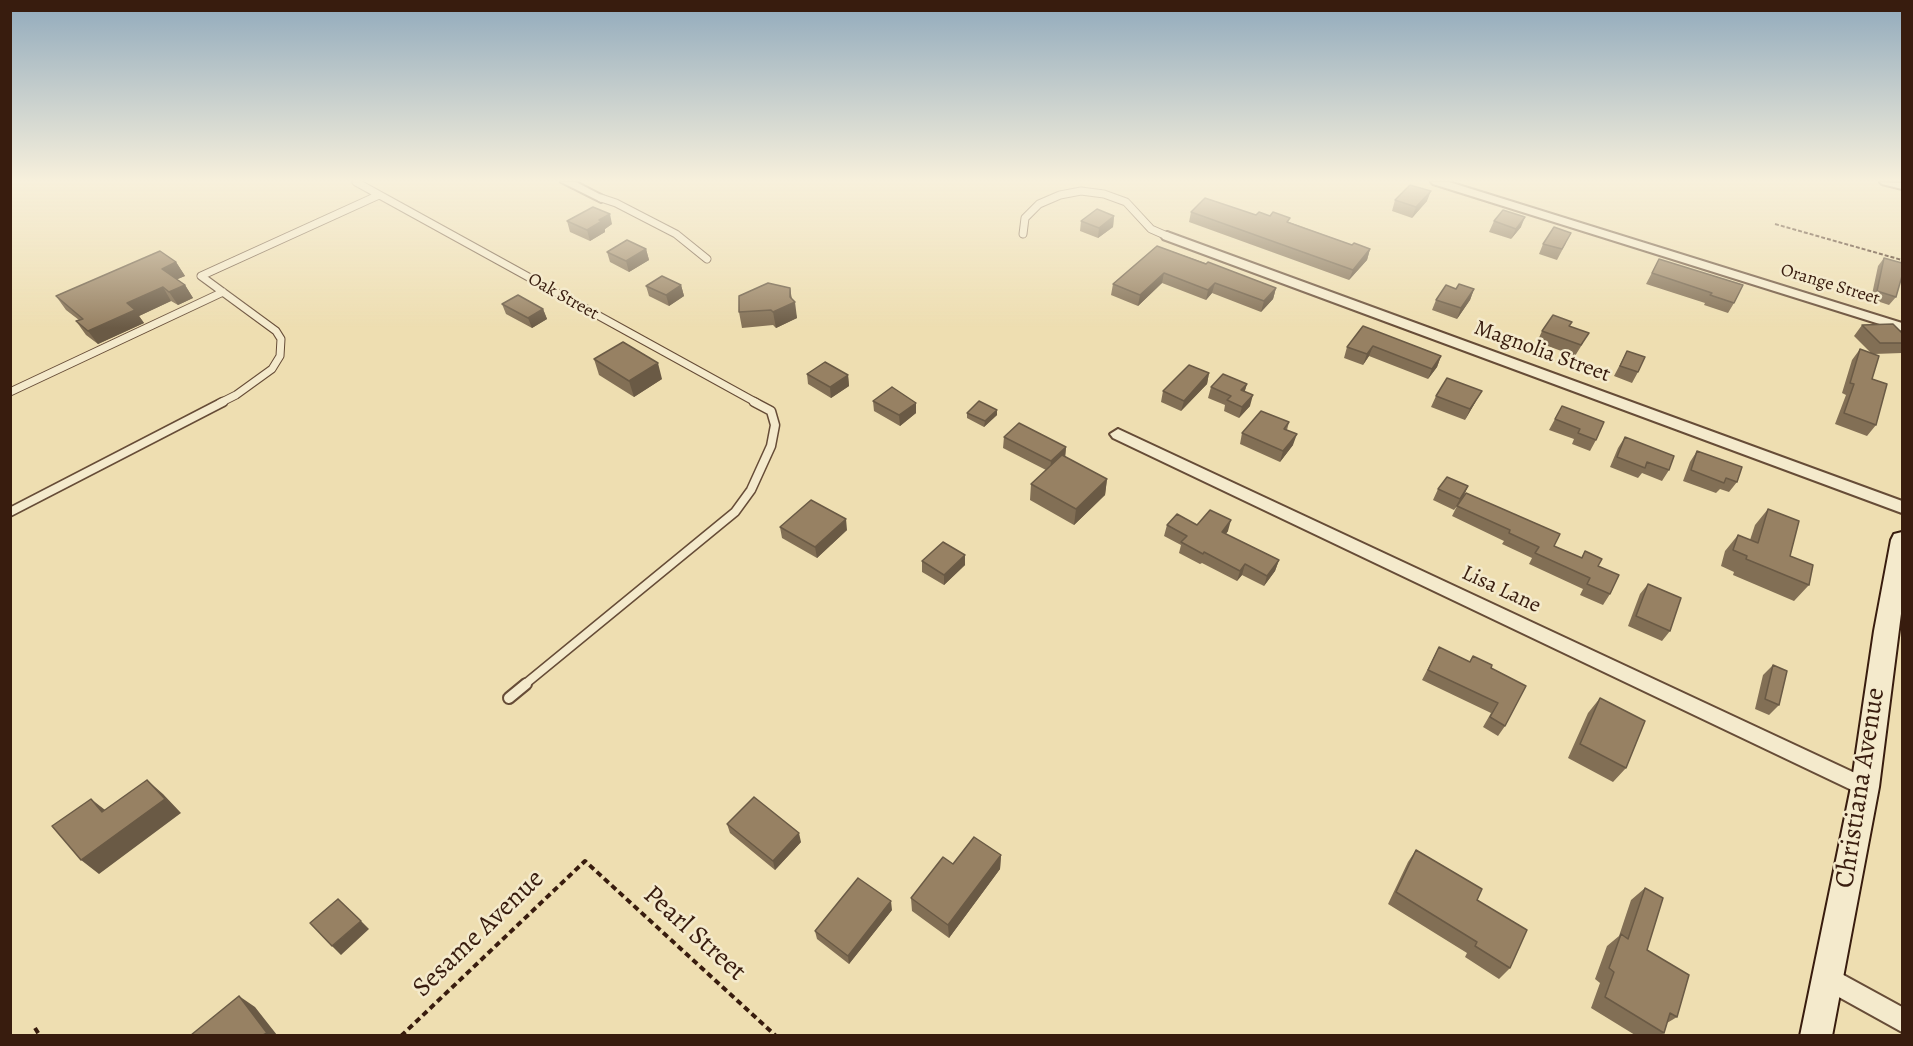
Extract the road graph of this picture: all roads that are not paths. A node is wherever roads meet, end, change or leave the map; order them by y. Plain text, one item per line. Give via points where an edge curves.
1 (300, 231) edge
2 (444, 231) edge
3 (670, 231) edge
4 (1023, 231) edge
5 (1155, 231) edge
6 (1594, 231) edge
7 (1023, 234) dead end
8 (1167, 236) joint
9 (707, 259) dead end
10 (223, 292) junction
11 (1902, 327) edge
12 (10, 392) edge
13 (771, 411) joint
14 (1118, 434) dead end
15 (1902, 507) edge
16 (10, 512) edge
17 (1902, 540) edge
18 (509, 698) dead end
19 (1865, 787) junction
20 (1827, 978) junction
21 (1902, 1020) edge
22 (1816, 1035) edge

1 - 10 lane via 201,276
2 - 13 lane, Oak Street
3 - 9 lane
4 - 7 lane
5 - 8 lane
6 - 11 street, Orange Street
8 - 15 street, Magnolia Street
10 - 12 lane
10 - 16 lane via 276,331 282,346 272,369 236,395
13 - 18 lane via 776,425 774,438 751,490 735,512
14 - 19 street, Lisa Lane
17 - 19 street, Christiana Avenue
19 - 20 street, Christiana Avenue
20 - 21 street
20 - 22 street, Christiana Avenue

